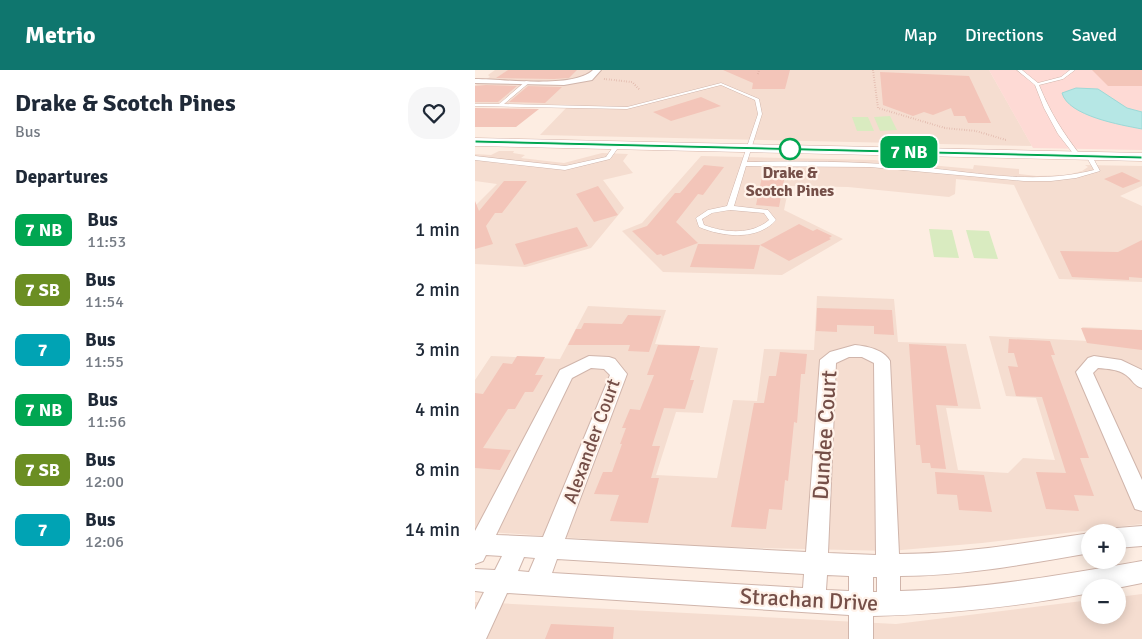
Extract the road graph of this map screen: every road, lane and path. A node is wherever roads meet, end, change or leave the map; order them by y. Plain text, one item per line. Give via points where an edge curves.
1 (483, 70) edge
2 (597, 70) edge
3 (759, 70) edge
4 (873, 70) edge
5 (1019, 70) edge
6 (1073, 70) edge
7 (757, 74) dead end
8 (475, 75) edge
9 (585, 79) junction
10 (475, 81) edge
11 (528, 82) junction
12 (1037, 84) junction
13 (640, 90) dead end
14 (475, 105) edge
15 (499, 106) junction
16 (475, 142) edge
17 (1008, 142) dead end
18 (617, 145) junction
19 (748, 148) junction
20 (1083, 156) junction
21 (1142, 157) edge
22 (475, 158) edge
23 (743, 164) junction
24 (730, 208) junction
25 (1142, 382) edge
26 (1142, 502) edge
27 (1142, 536) edge
28 (1126, 537) edge
29 (1081, 544) edge
30 (518, 546) junction
31 (477, 548) edge
32 (551, 548) junction
33 (816, 563) junction
34 (889, 565) junction
35 (861, 566) junction
36 (1142, 572) edge
37 (475, 580) edge
38 (500, 582) junction
39 (536, 584) junction
40 (814, 600) junction
41 (860, 603) junction
42 (889, 603) junction
43 (475, 636) edge
44 (861, 639) edge

1 - 8 street
2 - 9 street
3 - 7 path
4 - 17 path via 878,108 945,128 976,131
5 - 12 lane
6 - 12 lane via 1062,78
9 - 11 street via 564,83
9 - 13 path via 625,80
10 - 11 street
11 - 15 lane
12 - 20 lane via 1061,134
14 - 15 lane
15 - 19 lane via 627,108 721,84 757,99 760,114
16 - 18 main road
18 - 19 main road
18 - 22 lane via 608,158 565,168
19 - 20 main road
19 - 23 lane
20 - 21 main road
20 - 23 lane via 1097,171 1082,177 1035,180 888,166
23 - 24 lane
24 - 24 lane via 705,214 699,218 701,226 710,231 753,233 767,227 773,220 766,211
25 - 26 street via 1138,375 1118,363 1094,362 1084,372
27 - 28 street
29 - 34 street, Strachan Drive via 1006,558 934,565
30 - 31 street, Strachan Drive
30 - 32 street, Strachan Drive
30 - 38 street
31 - 32 street, Alexander Court via 566,374 589,362 609,363 619,374
32 - 33 street, Strachan Drive
32 - 39 street, Alexander Court
33 - 34 street, Dundee Court via 828,360 843,351 870,353 882,361
33 - 35 street, Strachan Drive
33 - 40 street, Dundee Court
34 - 35 street, Strachan Drive
34 - 42 street, Dundee Court
35 - 41 street
36 - 42 street, Strachan Drive via 1021,594 943,602
37 - 38 street, Strachan Drive
38 - 39 street, Strachan Drive
38 - 43 street
39 - 40 street, Strachan Drive
40 - 41 street, Strachan Drive
41 - 42 street, Strachan Drive
41 - 44 street

